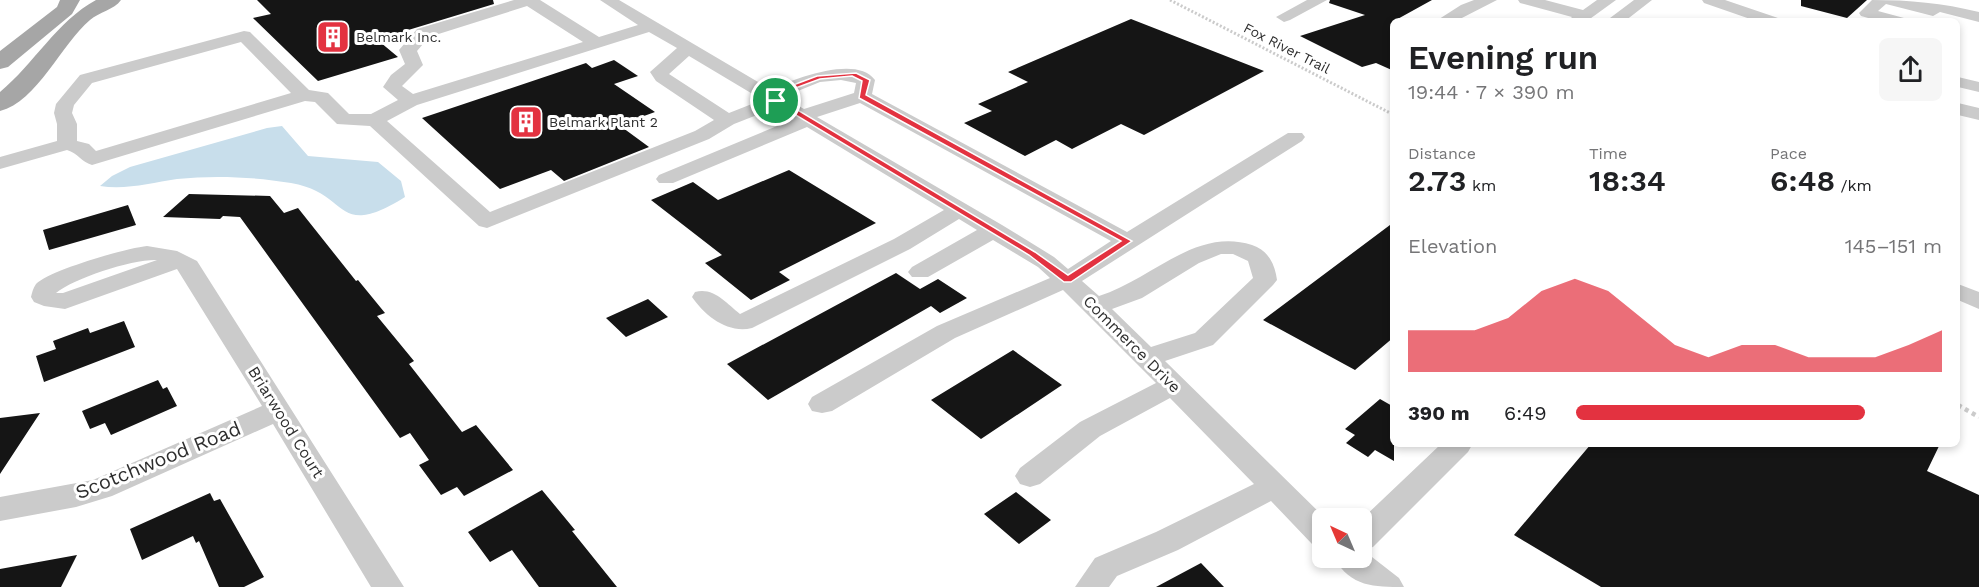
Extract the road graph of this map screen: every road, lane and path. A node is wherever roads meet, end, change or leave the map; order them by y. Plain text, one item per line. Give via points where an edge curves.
1 (70, 0) edge
2 (111, 0) edge
3 (530, 0) edge
4 (608, 0) edge
5 (1170, 0) edge
6 (1319, 0) edge
7 (1489, 0) edge
8 (1526, 0) edge
9 (1608, 0) edge
10 (1644, 0) edge
11 (1710, 0) edge
12 (1881, 0) edge
13 (1934, 10) edge
14 (1284, 17) dead end
15 (1979, 17) edge
16 (1449, 18) edge
17 (1581, 18) edge
18 (1618, 18) edge
19 (1763, 18) edge
20 (1886, 18) edge
21 (651, 26) junction
22 (596, 42) junction
23 (688, 48) junction
24 (0, 62) edge
25 (1960, 82) edge
26 (1979, 87) edge
27 (304, 95) junction
28 (862, 96) junction
29 (772, 98) junction
30 (410, 101) junction
31 (0, 104) edge
32 (1960, 109) edge
33 (1390, 113) edge
34 (1979, 114) edge
35 (805, 118) junction
36 (375, 120) junction
37 (727, 120) junction
38 (1295, 137) dead end
39 (67, 144) junction
40 (0, 163) edge
41 (666, 179) dead end
42 (960, 210) junction
43 (994, 231) junction
44 (1127, 241) junction
45 (180, 260) junction
46 (920, 272) dead end
47 (1068, 279) junction
48 (1960, 292) edge
49 (704, 297) dead end
50 (1979, 301) edge
51 (1095, 306) junction
52 (1146, 358) junction
53 (1173, 385) junction
54 (822, 404) dead end
55 (1960, 406) edge
56 (279, 410) junction
57 (1979, 417) edge
58 (1456, 447) edge
59 (1030, 476) dead end
60 (1273, 487) junction
61 (0, 509) edge
62 (1312, 524) edge
63 (1372, 529) edge
64 (1363, 568) edge
65 (388, 587) edge
66 (1091, 587) edge
67 (1388, 587) edge

1 - 24 main road via 65,10
2 - 31 main road via 83,15 25,83
3 - 22 street
3 - 30 street via 423,33 408,50 414,65 392,87
4 - 21 street, Commerce Drive
5 - 33 path, Fox River Trail
6 - 14 street
7 - 16 street
8 - 17 street
9 - 17 street
10 - 18 street
11 - 19 street
12 - 13 street
12 - 20 street via 1867,13
13 - 15 street
21 - 22 street
21 - 23 street, Commerce Drive
22 - 30 street
23 - 29 street, Commerce Drive
23 - 37 street via 659,72
25 - 26 street
27 - 36 street via 321,98 344,120
27 - 39 street via 92,159 82,148
27 - 39 street via 244,36 86,79 65,104
28 - 29 street via 866,80 853,74 836,74
28 - 35 street
28 - 44 street
29 - 35 street, Commerce Drive
29 - 37 street
30 - 36 street
32 - 34 street
35 - 41 street
35 - 42 street, Commerce Drive
36 - 37 street via 487,220 702,135
38 - 44 street
39 - 40 street
42 - 43 street, Commerce Drive
42 - 49 street via 743,322 733,321
43 - 46 street
43 - 47 street, Commerce Drive
44 - 47 street
45 - 45 street via 154,253 132,255 58,281 45,289 43,297 65,301
45 - 56 street, Briarwood Court via 189,266
47 - 51 street, Commerce Drive
47 - 54 street via 946,332
48 - 50 street
51 - 52 street, Commerce Drive
51 - 52 street via 1137,292 1220,246 1240,247 1264,263 1265,280 1204,339
52 - 53 street, Commerce Drive
53 - 59 street via 1090,429
53 - 60 street, Commerce Drive
55 - 57 path
56 - 61 street, Scotchwood Road via 102,488
56 - 65 street, Briarwood Court
58 - 63 street
60 - 62 street, Commerce Drive
60 - 66 street via 1106,567
64 - 67 street

